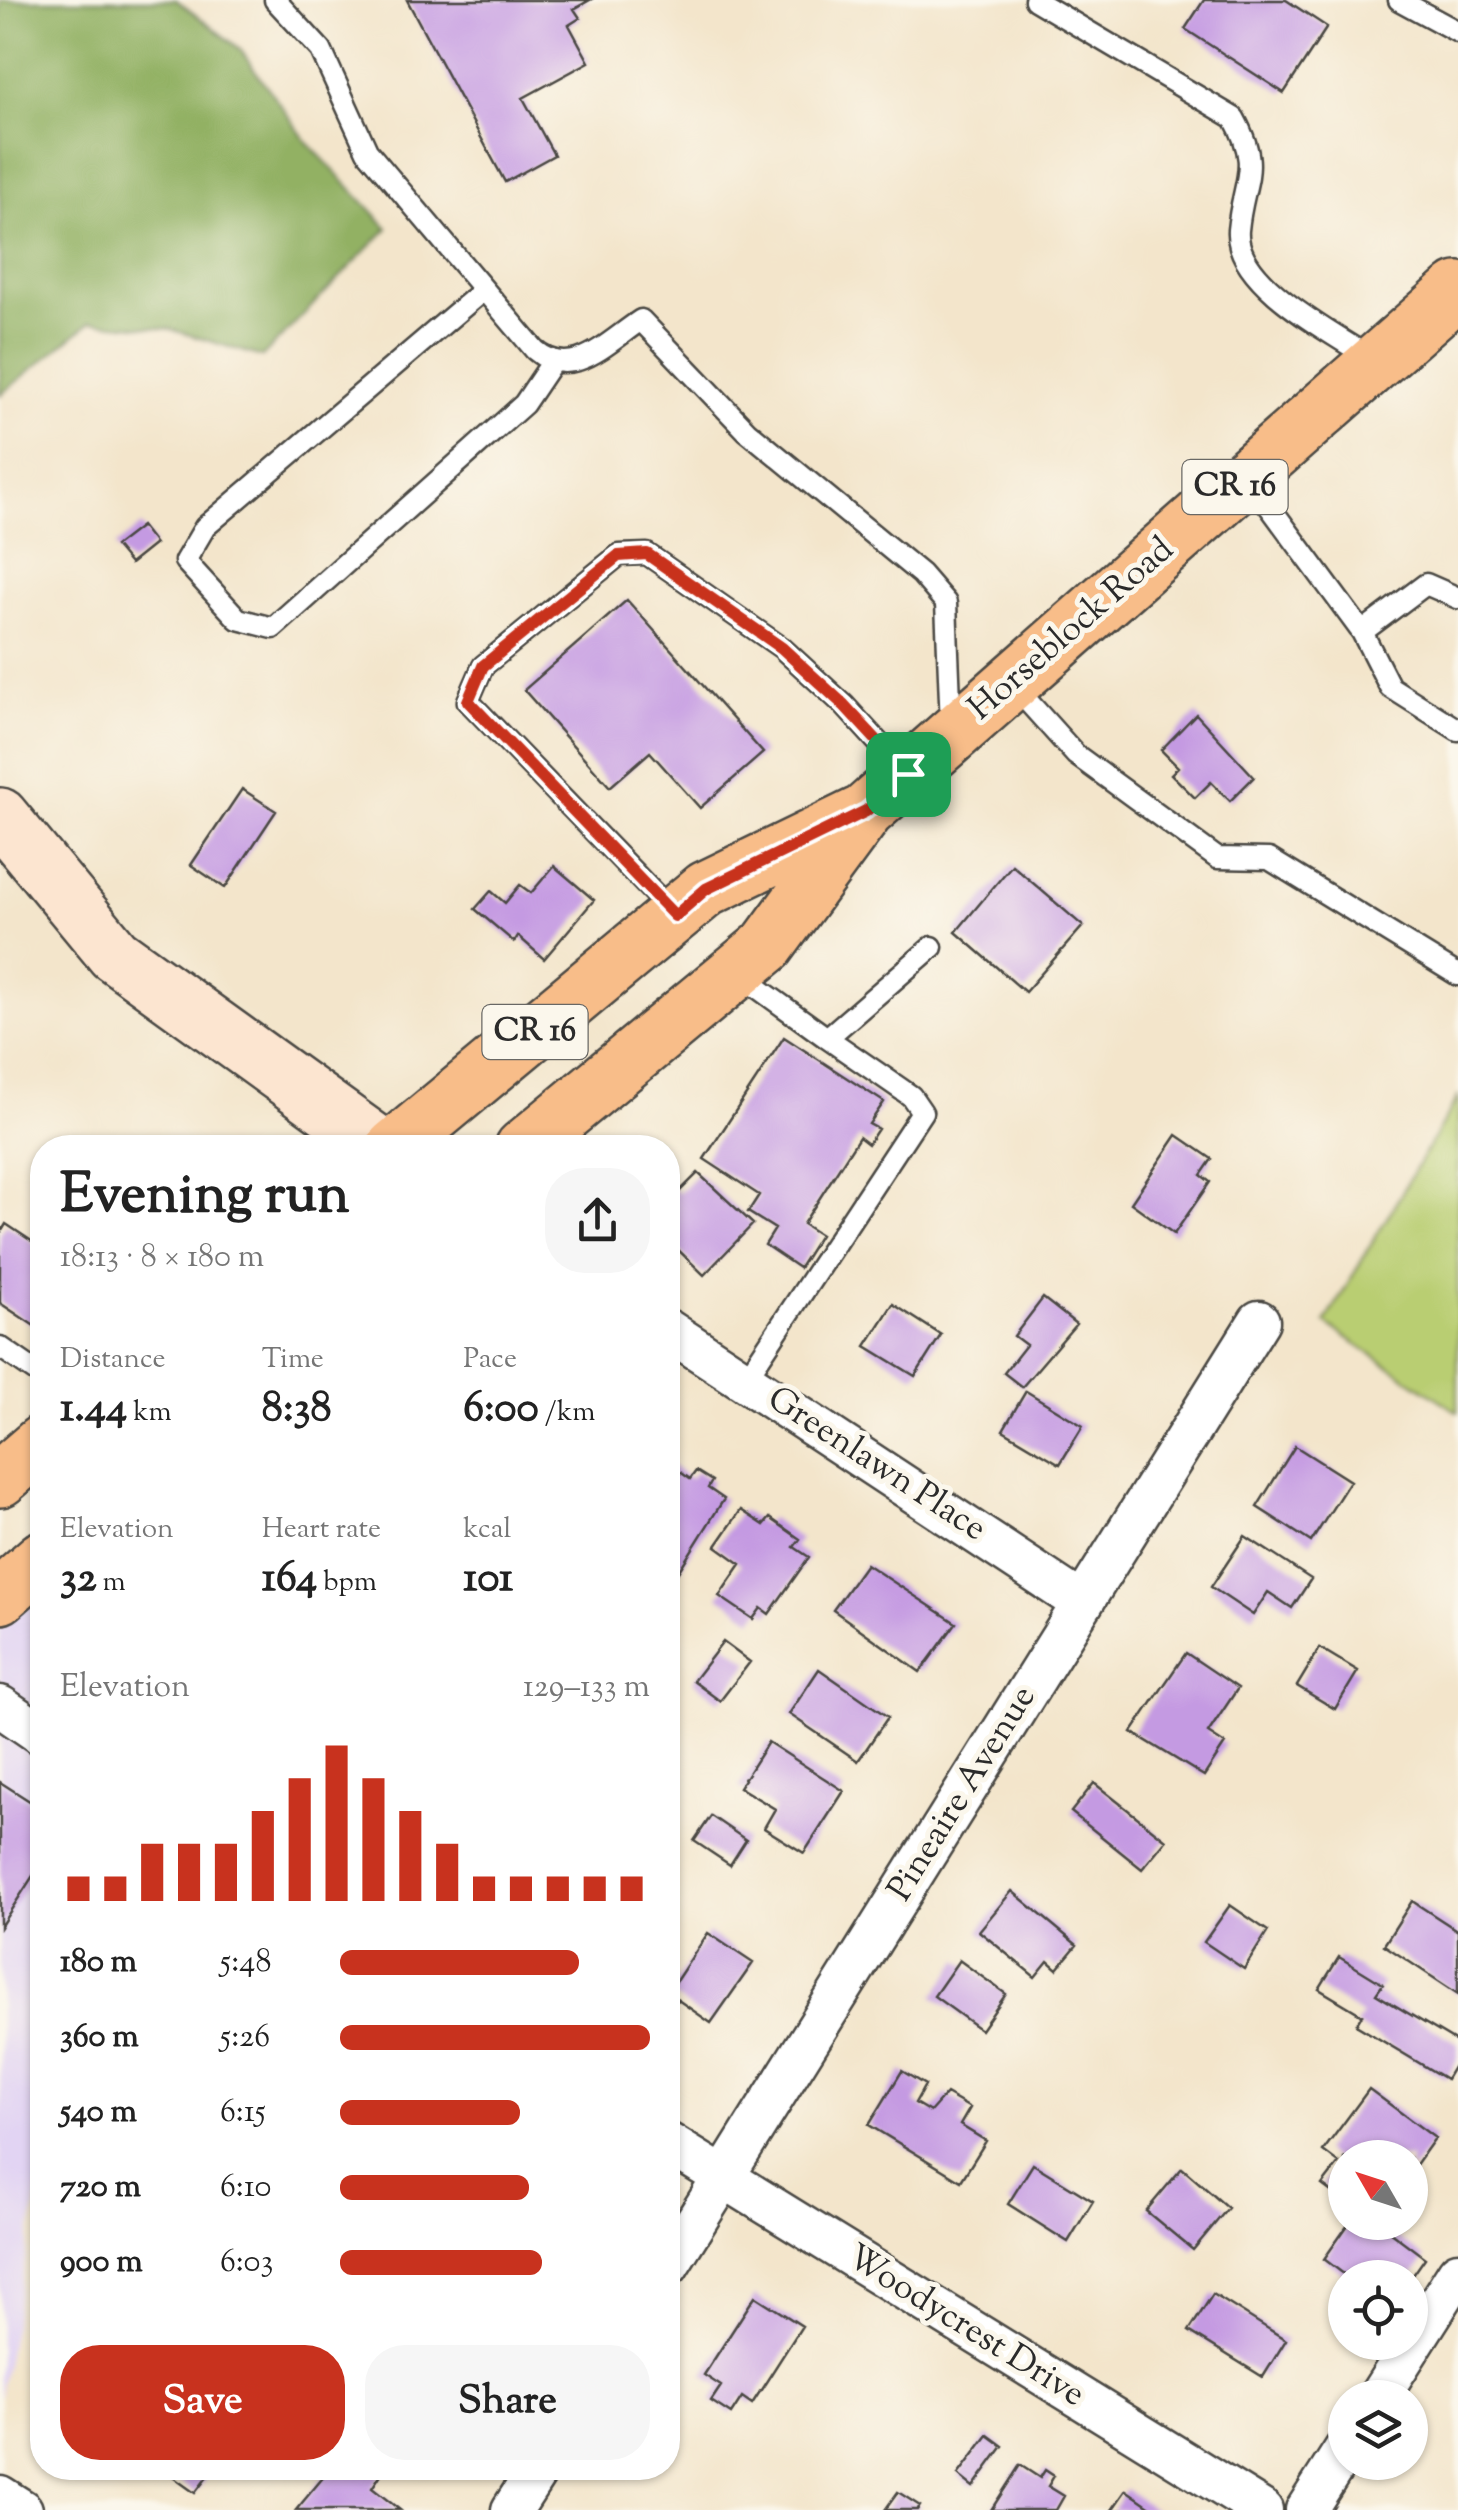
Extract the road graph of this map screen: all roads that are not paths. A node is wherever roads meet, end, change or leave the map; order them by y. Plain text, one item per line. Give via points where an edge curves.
1 (275, 0) edge
2 (1036, 0) edge
3 (1400, 0) edge
4 (1458, 32) edge
5 (482, 290) junction
6 (1458, 290) edge
7 (1376, 362) junction
8 (552, 364) junction
9 (1247, 476) junction
10 (1458, 598) edge
11 (1362, 632) junction
12 (1012, 683) junction
13 (1458, 730) edge
14 (952, 735) junction
15 (908, 774) junction
16 (866, 811) junction
17 (0, 816) edge
18 (675, 916) junction
19 (932, 947) dead end
20 (735, 972) junction
21 (1458, 976) edge
22 (827, 1038) junction
23 (365, 1135) edge
24 (410, 1135) edge
25 (539, 1135) edge
26 (1259, 1321) dead end
27 (680, 1338) edge
28 (0, 1347) edge
29 (30, 1368) edge
30 (745, 1380) junction
31 (30, 1453) edge
32 (0, 1479) edge
33 (30, 1570) edge
34 (0, 1596) edge
35 (1082, 1603) junction
36 (0, 1706) edge
37 (30, 1727) edge
38 (680, 2150) edge
39 (724, 2178) junction
40 (680, 2247) edge
41 (1458, 2272) edge
42 (1389, 2380) edge
43 (1328, 2475) edge
44 (531, 2480) edge
45 (0, 2496) edge
46 (22, 2510) edge
47 (512, 2510) edge
48 (1262, 2510) edge
49 (1306, 2510) edge

1 - 5 lane via 321,50 367,151
2 - 7 lane via 1234,118 1252,150 1238,234 1249,264 1269,291
3 - 4 lane
5 - 8 lane
5 - 8 lane via 205,527 185,561 238,620 272,628 524,404
6 - 7 main road, Horseblock Road / CR 16
7 - 9 main road, Horseblock Road / CR 16
8 - 14 lane via 571,365 640,320 747,431 921,574 946,603
9 - 11 lane
9 - 12 main road, Horseblock Road / CR 16
10 - 11 lane via 1426,584
11 - 13 lane via 1390,687
12 - 14 main road, Horseblock Road / CR 16
12 - 21 lane via 1076,754 1218,858 1269,859
14 - 15 main road, Horseblock Road / CR 16
15 - 16 main road, Horseblock Road / CR 16
15 - 18 lane via 782,648 647,554 618,556 483,666 468,701
16 - 18 main road, Horseblock Road / CR 16 via 706,889
16 - 20 main road, Horseblock Road / CR 16 via 766,946
17 - 23 street via 114,954
18 - 24 main road, Horseblock Road / CR 16
19 - 22 lane
20 - 22 lane
20 - 25 main road, Horseblock Road / CR 16
22 - 30 lane via 911,1096 922,1112
26 - 35 street, Pineaire Avenue
27 - 30 street, Greenlawn Place
28 - 29 lane
30 - 35 street, Greenlawn Place
31 - 32 main road
33 - 34 main road
35 - 39 street, Pineaire Avenue
36 - 37 street
38 - 39 street, Woodycrest Drive
39 - 40 street, Pineaire Avenue
39 - 48 street, Woodycrest Drive
41 - 42 street
43 - 49 street
44 - 47 street
45 - 46 street

